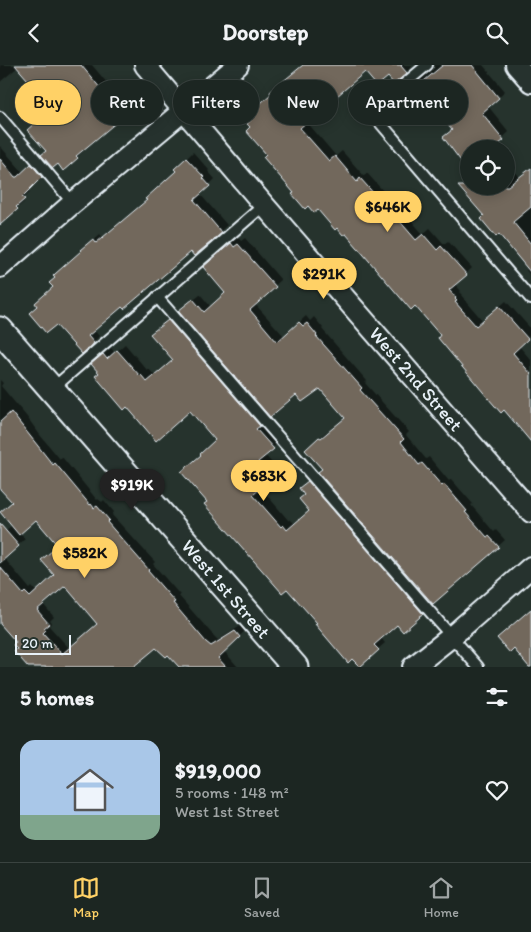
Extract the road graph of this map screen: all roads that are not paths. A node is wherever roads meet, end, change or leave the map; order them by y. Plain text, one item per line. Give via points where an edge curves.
1 (145, 65) edge
2 (238, 65) edge
3 (426, 65) edge
4 (516, 65) edge
5 (220, 80) edge
6 (531, 82) edge
7 (173, 98) edge
8 (0, 117) edge
9 (173, 120) edge
10 (196, 125) edge
11 (73, 203) junction
12 (264, 205) junction
13 (0, 267) edge
14 (157, 297) junction
15 (531, 299) edge
16 (0, 329) edge
17 (52, 389) junction
18 (531, 511) edge
19 (531, 567) edge
20 (451, 637) junction
21 (295, 667) edge
22 (413, 667) edge
23 (478, 667) edge

1 - 7 street, West 2nd Street
2 - 5 street
3 - 15 lane via 371,112
4 - 6 street
8 - 11 lane
9 - 11 street
10 - 12 street, West 2nd Street
11 - 13 street
12 - 14 lane
12 - 18 street, West 2nd Street
14 - 17 lane
14 - 20 lane
16 - 17 street, West 1st Street
17 - 21 street, West 1st Street
19 - 20 street
20 - 22 street
20 - 23 lane

